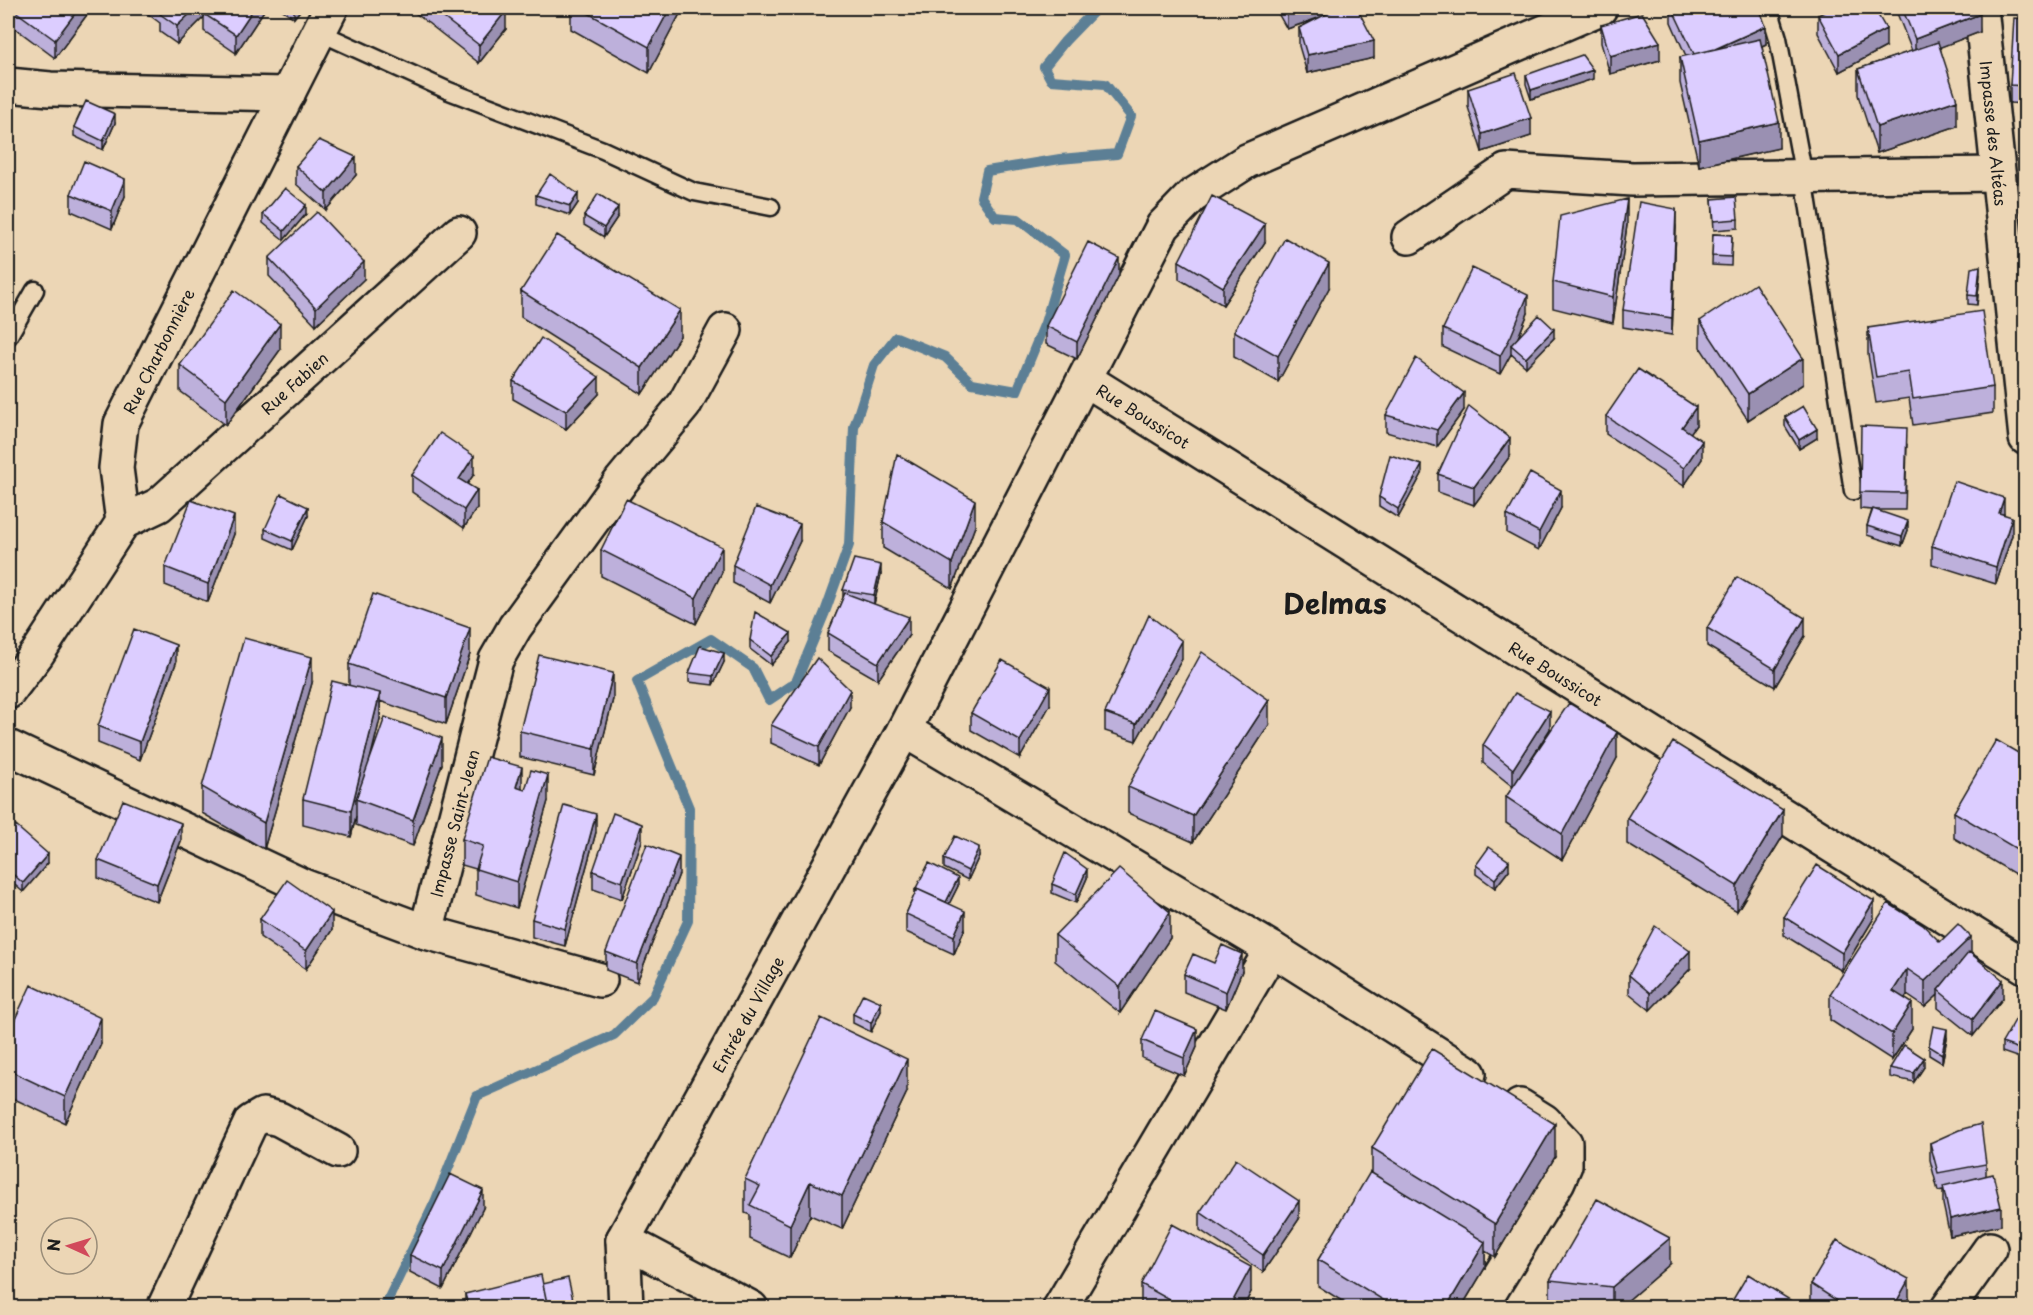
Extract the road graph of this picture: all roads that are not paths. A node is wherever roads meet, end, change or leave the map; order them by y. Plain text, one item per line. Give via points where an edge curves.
1 (1600, 8) edge
2 (1769, 8) edge
3 (1981, 8) edge
4 (325, 20) edge
5 (8, 85) edge
6 (288, 94) junction
7 (1998, 174) junction
8 (1804, 177) junction
9 (771, 207) dead end
10 (459, 233) dead end
11 (1409, 237) dead end
12 (35, 290) dead end
13 (725, 330) dead end
14 (8, 337) edge
15 (1085, 379) junction
16 (2025, 438) edge
17 (1853, 491) dead end
18 (123, 522) junction
19 (8, 692) edge
20 (904, 730) junction
21 (8, 747) edge
22 (426, 932) junction
23 (1272, 949) junction
24 (2025, 967) edge
25 (600, 980) dead end
26 (338, 1151) dead end
27 (623, 1240) junction
28 (1990, 1249) dead end
29 (164, 1308) edge
30 (626, 1308) edge
31 (751, 1308) edge
32 (1060, 1308) edge
33 (1480, 1308) edge
34 (1948, 1308) edge

1 - 15 street, Entrée du Village via 1247,160 1192,196 1163,226
2 - 8 lane
3 - 7 street, Impasse des Altéas
4 - 6 street, Rue Charbonnière
4 - 9 lane via 449,91 603,150 694,192
5 - 6 street
6 - 18 street, Rue Charbonnière via 121,424 116,468
7 - 8 street
7 - 16 street, Impasse des Altéas
8 - 11 street via 1632,179 1506,171
8 - 17 lane
10 - 18 street, Rue Fabien via 159,505
12 - 14 lane
13 - 22 street, Impasse Saint-Jean via 684,405 622,480 515,627 496,660
15 - 20 street, Entrée du Village
15 - 24 street, Rue Boussicot
18 - 19 street
20 - 23 street
20 - 27 street, Entrée du Village
21 - 22 street via 303,886
22 - 25 street
23 - 32 street
23 - 33 street via 1544,1121 1565,1143 1565,1165 1558,1181
26 - 29 street via 279,1119 263,1115 251,1122
27 - 30 street
27 - 31 street
28 - 34 street

